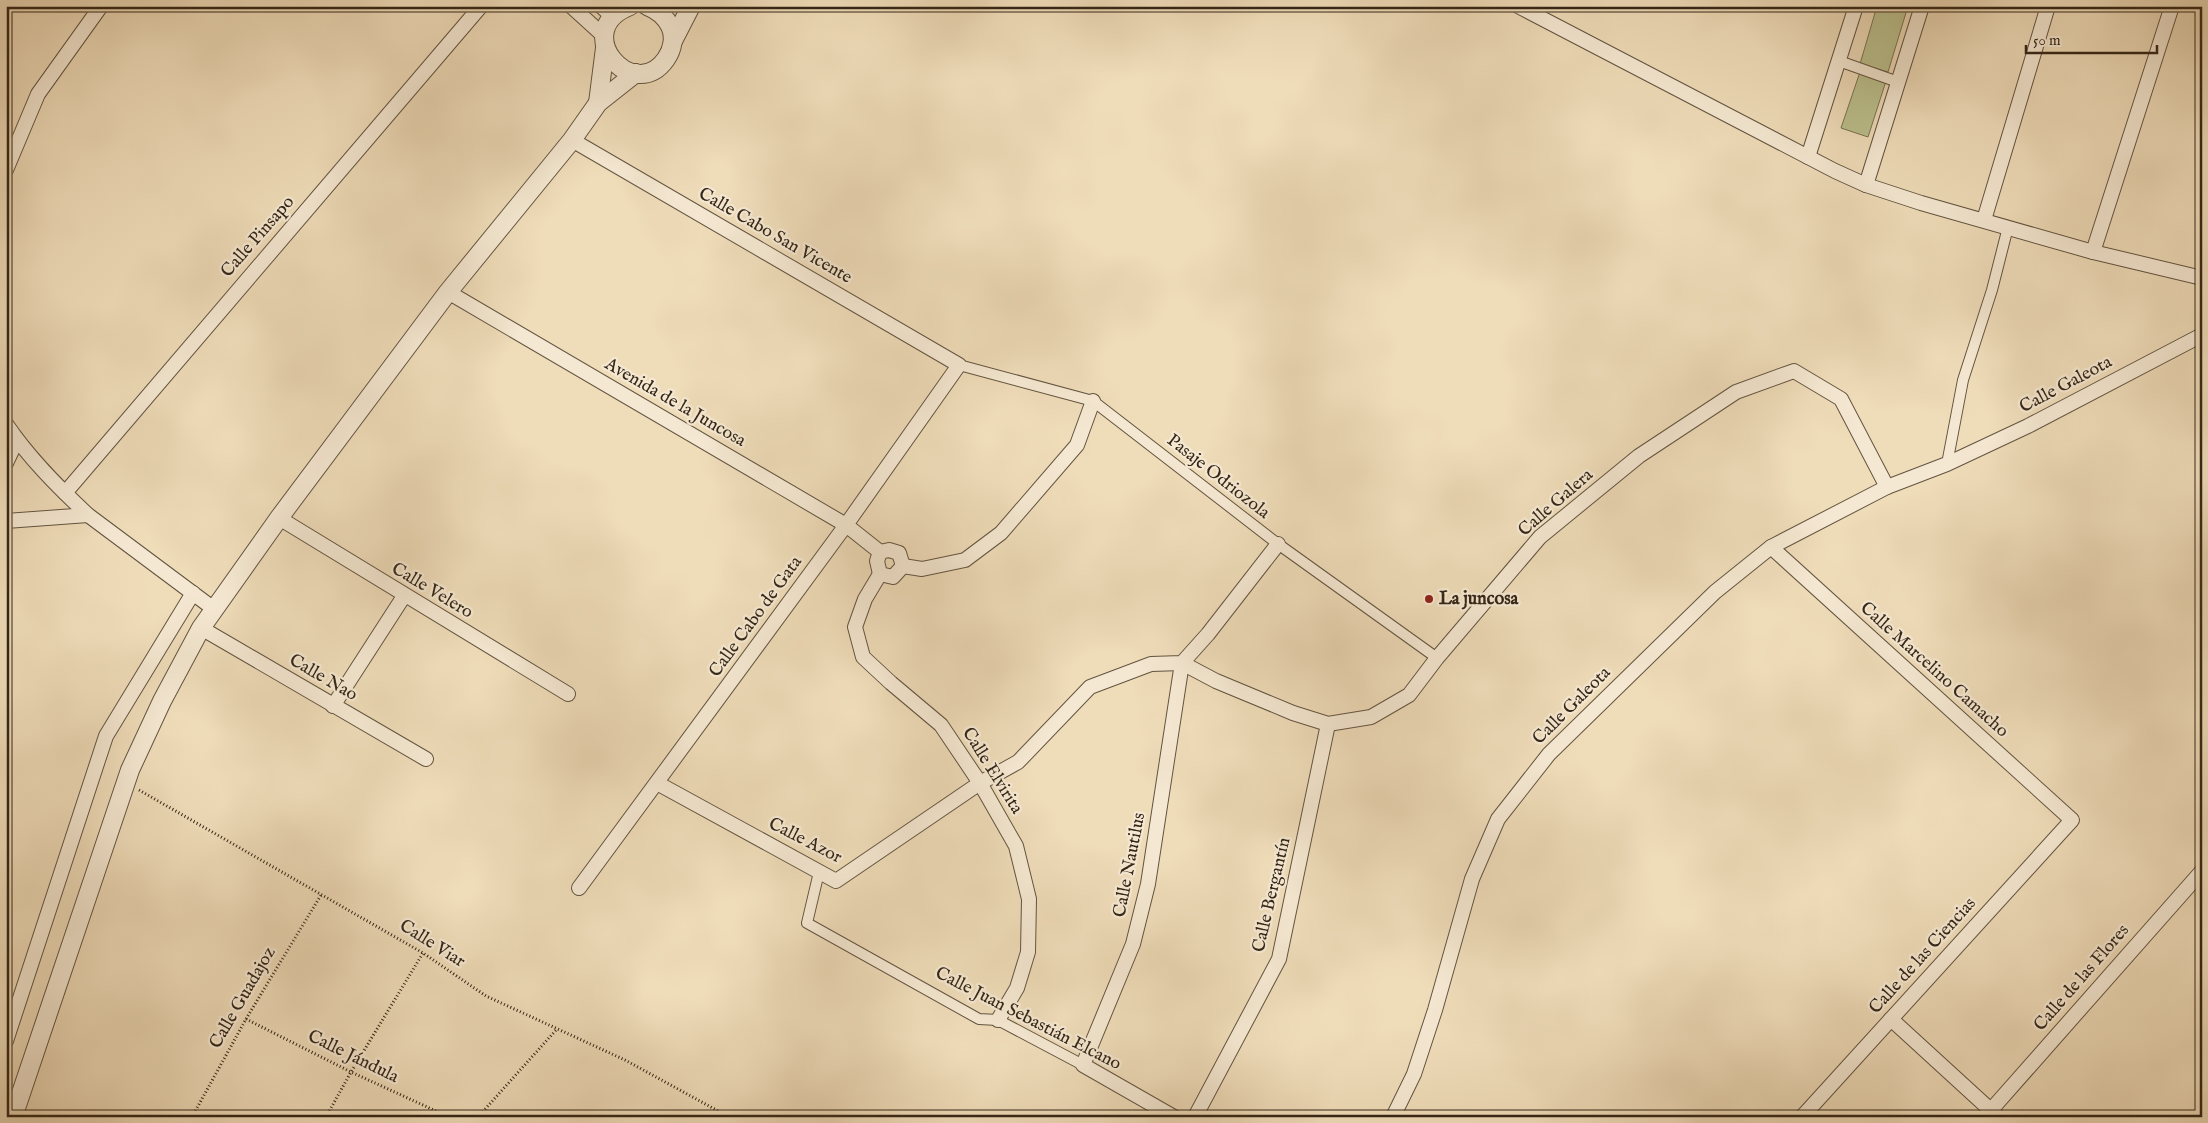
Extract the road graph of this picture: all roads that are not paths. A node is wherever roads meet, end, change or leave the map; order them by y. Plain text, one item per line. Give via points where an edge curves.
1 (101, 6) edge
2 (480, 6) edge
3 (571, 6) edge
4 (630, 6) edge
5 (647, 6) edge
6 (690, 6) edge
7 (1518, 6) edge
8 (1856, 6) edge
9 (1922, 6) edge
10 (2048, 6) edge
11 (2172, 6) edge
12 (607, 12) edge
13 (673, 41) junction
14 (605, 42) junction
15 (1838, 60) junction
16 (636, 73) junction
17 (1898, 82) junction
18 (598, 103) junction
19 (572, 140) junction
20 (1808, 157) junction
21 (6, 170) edge
22 (1866, 185) junction
23 (1984, 220) junction
24 (2008, 227) junction
25 (2093, 252) junction
26 (2202, 278) edge
27 (448, 292) junction
28 (2202, 335) edge
29 (959, 365) junction
30 (1093, 401) junction
31 (6, 424) edge
32 (17, 440) junction
33 (6, 463) edge
34 (1947, 464) junction
35 (1887, 487) junction
36 (65, 493) junction
37 (88, 515) junction
38 (278, 518) junction
39 (6, 521) edge
40 (846, 525) junction
41 (1278, 544) junction
42 (1771, 547) junction
43 (880, 552) junction
44 (903, 566) junction
45 (880, 574) junction
46 (193, 593) junction
47 (404, 596) junction
48 (214, 609) junction
49 (201, 628) junction
50 (1437, 658) junction
51 (1182, 663) junction
52 (568, 694) dead end
53 (333, 706) junction
54 (1328, 724) junction
55 (426, 759) dead end
56 (657, 783) junction
57 (980, 783) junction
58 (2072, 820) joint
59 (2202, 871) edge
60 (819, 872) junction
61 (580, 888) dead end
62 (1891, 1019) junction
63 (998, 1020) junction
64 (6, 1041) edge
65 (1084, 1065) junction
66 (1994, 1114) edge
67 (13, 1117) edge
68 (1174, 1117) edge
69 (1194, 1117) edge
70 (1393, 1117) edge
71 (1802, 1117) edge

1 - 21 street via 38,94
2 - 36 street, Calle Pinsapo
3 - 14 street
4 - 12 street
5 - 13 street via 656,9 667,20
6 - 13 street
7 - 20 street
8 - 15 street
9 - 17 street
10 - 23 street
11 - 25 street
12 - 14 street
13 - 16 street via 665,60 656,68
14 - 16 street via 610,59 617,66
14 - 18 street
15 - 17 street
15 - 20 street
16 - 18 street
17 - 22 street
18 - 19 street
19 - 27 street
19 - 29 street, Calle Cabo San Vicente
20 - 22 street
22 - 23 street
23 - 24 street
24 - 25 street
24 - 34 street via 1963,380
25 - 26 street
27 - 38 street
27 - 40 street, Avenida de la Juncosa
28 - 34 street, Calle Galeota via 2028,426
29 - 30 street, Pasaje Odriozola
29 - 40 street, Calle Cabo de Gata
30 - 41 street, Pasaje Odriozola
30 - 44 street via 1077,445 1001,533 965,560 922,569
31 - 32 street
32 - 33 street
32 - 36 street
34 - 35 street, Calle Galeota
35 - 42 street, Calle Galeota
35 - 50 street, Calle Galera via 1842,399 1794,370 1736,392 1639,456 1540,537
36 - 37 street
37 - 39 street
37 - 46 street
38 - 47 street, Calle Velero
38 - 48 street
40 - 43 street, Avenida de la Juncosa
40 - 56 street, Calle Cabo de Gata
41 - 50 street, Pasaje Odriozola
41 - 51 street
42 - 58 street, Calle Marcelino Camacho
42 - 70 street, Calle Galeota via 1715,592 1549,754 1498,819 1472,879 1414,1074
43 - 44 street via 899,553
43 - 45 street via 877,561
44 - 45 street via 893,577
45 - 57 street, Calle Elvirita via 855,627 863,657 941,725
46 - 48 street
46 - 64 street via 106,736
47 - 52 street, Calle Velero
47 - 53 street
48 - 49 street
49 - 53 street, Calle Nao
49 - 67 street via 162,701 126,783
50 - 54 street, Calle Galera via 1409,695 1371,717
51 - 54 street, Calle Galera via 1216,681
51 - 57 street via 1151,664 1090,687 1018,762
51 - 65 street, Calle Nautilus via 1144,901 1133,944
53 - 55 street, Calle Nao
54 - 69 street, Calle Bergantín via 1279,959
56 - 60 street, Calle Azor
56 - 61 street, Calle Cabo de Gata
57 - 60 street, Calle Azor via 836,881
57 - 63 street, Calle Elvirita via 1016,846 1029,899 1028,952 1017,988
58 - 62 street, Calle de las Ciencias
59 - 66 street, Calle de las Flores
60 - 63 street, Calle Juan Sebastián Elcano via 807,923 979,1019
62 - 66 street
62 - 71 street, Calle de las Ciencias
63 - 65 street, Calle Juan Sebastián Elcano
65 - 68 street, Calle Juan Sebastián Elcano

